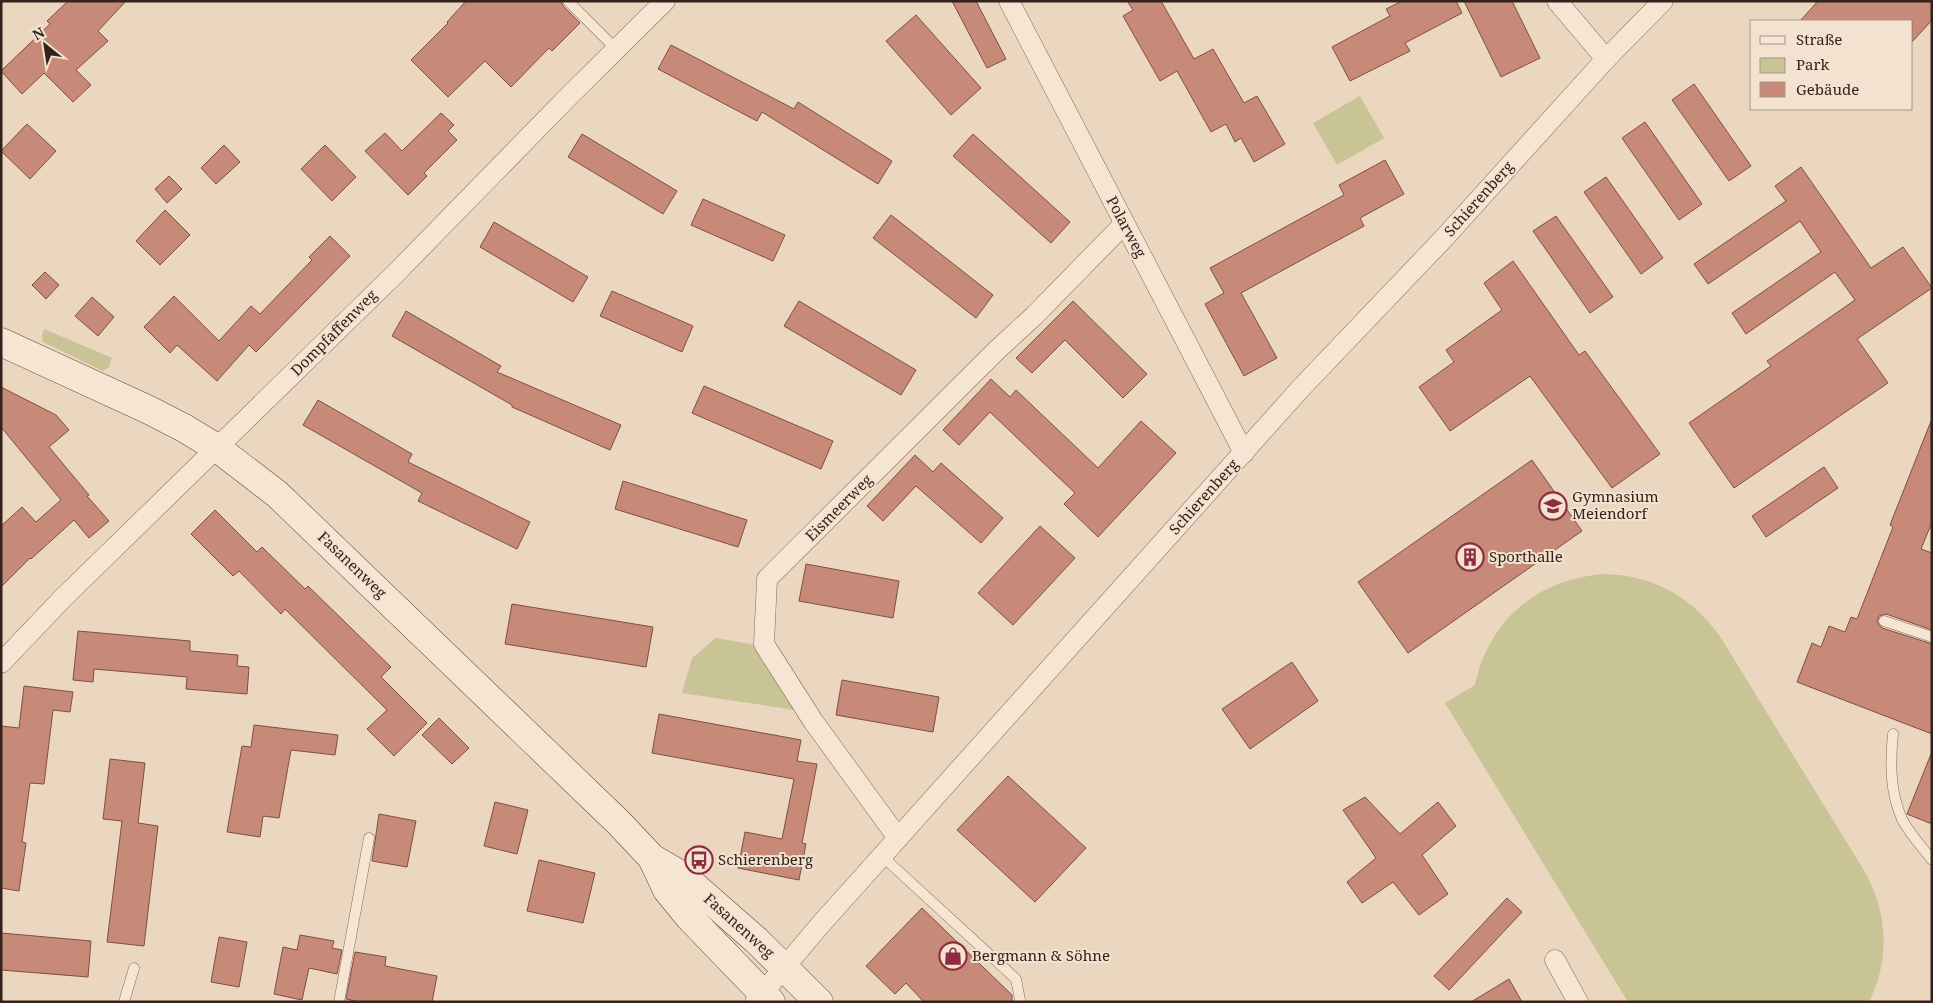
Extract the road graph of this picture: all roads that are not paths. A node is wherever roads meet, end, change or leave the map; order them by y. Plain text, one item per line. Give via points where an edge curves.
1 (568, 1) edge
2 (666, 1) edge
3 (1009, 1) edge
4 (1557, 1) edge
5 (1663, 1) edge
6 (617, 50) junction
7 (1606, 59) junction
8 (1124, 224) junction
9 (1, 342) edge
10 (217, 448) junction
11 (1244, 453) junction
12 (1884, 620) dead end
13 (1932, 637) edge
14 (1, 663) edge
15 (1893, 734) dead end
16 (369, 838) dead end
17 (898, 838) junction
18 (882, 856) junction
19 (652, 858) junction
20 (1932, 860) edge
21 (1555, 960) dead end
22 (785, 967) junction
23 (134, 968) dead end
24 (763, 999) edge
25 (124, 1002) edge
26 (339, 1002) edge
27 (819, 1002) edge
28 (1019, 1002) edge
29 (1578, 1002) edge

1 - 6 lane
2 - 6 street, Dompfaffenweg
3 - 8 street, Polarweg
4 - 7 street
5 - 7 street, Schierenberg
6 - 10 street, Dompfaffenweg
7 - 11 street, Schierenberg
8 - 11 street, Polarweg
8 - 17 street, Eismeerweg via 767,579 764,644 813,721
9 - 10 main road, Fasanenweg via 149,410
10 - 14 street, Dompfaffenweg
10 - 19 main road, Fasanenweg via 277,494 619,822
11 - 17 street, Schierenberg
12 - 13 lane
15 - 20 lane via 1891,785 1902,819
16 - 26 lane
17 - 18 street, Schierenberg
18 - 22 street, Schierenberg
18 - 28 lane via 1016,979
19 - 22 main road, Fasanenweg via 683,876
19 - 24 main road, Fasanenweg via 667,890
21 - 29 street
22 - 24 street, Schierenberg
22 - 27 main road, Fasanenweg
23 - 25 lane

